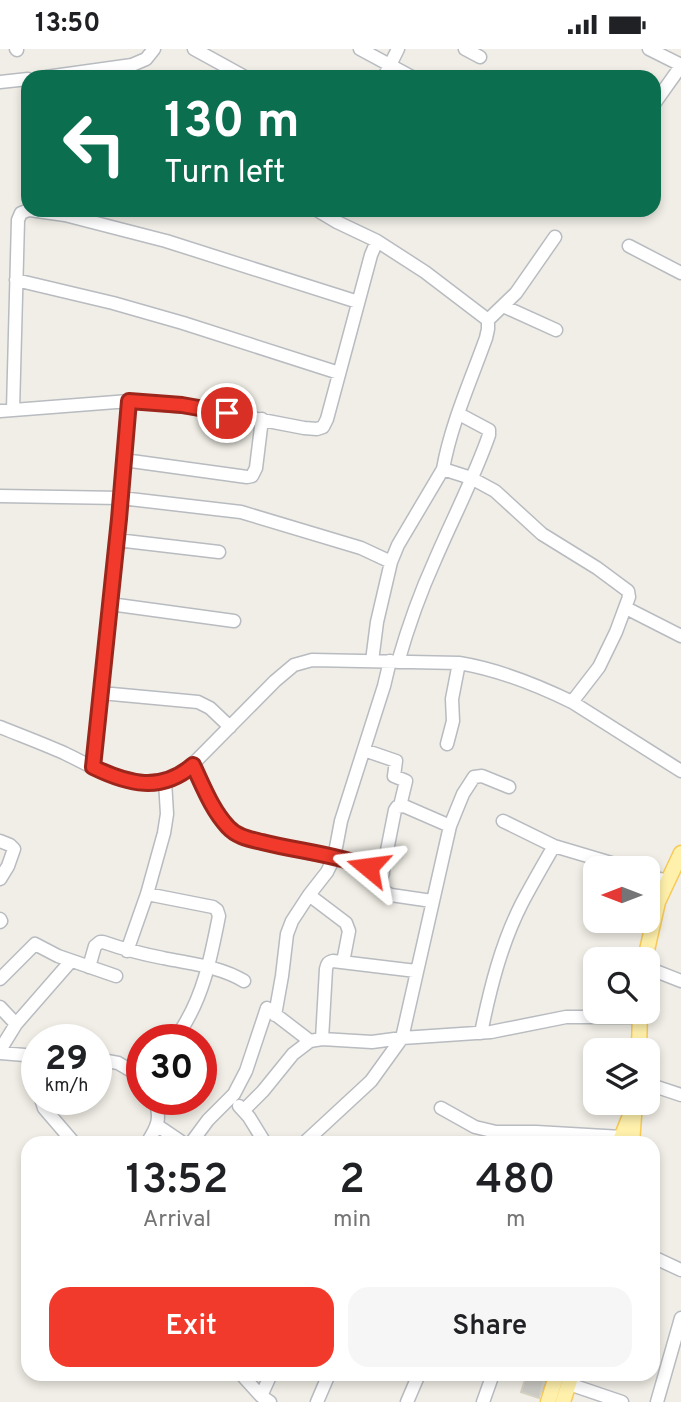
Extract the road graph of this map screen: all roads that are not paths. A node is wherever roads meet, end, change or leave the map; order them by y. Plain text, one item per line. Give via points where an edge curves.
1 (154, 49) edge
2 (194, 49) edge
3 (360, 49) edge
4 (398, 49) edge
5 (465, 49) edge
6 (649, 49) edge
7 (480, 57) dead end
8 (390, 64) junction
9 (681, 65) edge
10 (96, 70) edge
11 (232, 70) edge
12 (387, 70) edge
13 (400, 70) edge
14 (21, 80) edge
15 (0, 82) edge
16 (661, 94) edge
17 (21, 215) edge
18 (73, 217) edge
19 (329, 217) edge
20 (555, 237) dead end
21 (377, 241) junction
22 (629, 246) dead end
23 (681, 274) edge
24 (16, 280) junction
25 (358, 302) junction
26 (503, 306) junction
27 (488, 320) junction
28 (556, 330) dead end
29 (340, 373) junction
30 (129, 401) junction
31 (6, 410) edge
32 (459, 414) junction
33 (262, 419) junction
34 (124, 460) junction
35 (443, 469) junction
36 (471, 478) junction
37 (0, 496) edge
38 (121, 498) junction
39 (117, 540) junction
40 (219, 552) dead end
41 (391, 562) junction
42 (110, 604) junction
43 (626, 608) junction
44 (234, 621) dead end
45 (681, 636) edge
46 (372, 661) junction
47 (394, 662) junction
48 (460, 663) junction
49 (101, 693) junction
50 (572, 702) junction
51 (0, 727) edge
52 (230, 727) junction
53 (447, 744) dead end
54 (364, 750) junction
55 (193, 765) junction
56 (93, 767) junction
57 (681, 771) edge
58 (165, 781) junction
59 (509, 787) dead end
60 (400, 806) junction
61 (503, 821) dead end
62 (450, 826) junction
63 (0, 841) edge
64 (554, 846) junction
65 (681, 853) edge
66 (588, 856) edge
67 (334, 858) junction
68 (383, 873) junction
69 (0, 879) edge
70 (660, 879) edge
71 (668, 881) junction
72 (147, 894) junction
73 (309, 895) junction
74 (432, 901) junction
75 (648, 947) edge
76 (127, 951) junction
77 (71, 961) junction
78 (343, 962) junction
79 (89, 967) junction
80 (209, 967) junction
81 (416, 971) junction
82 (660, 973) edge
83 (116, 976) dead end
84 (0, 979) edge
85 (244, 981) dead end
86 (681, 981) edge
87 (0, 1007) edge
88 (275, 1015) junction
89 (583, 1016) edge
90 (16, 1024) junction
91 (185, 1024) edge
92 (481, 1033) junction
93 (402, 1038) junction
94 (316, 1040) junction
95 (0, 1052) edge
96 (21, 1054) edge
97 (660, 1088) edge
98 (681, 1095) edge
99 (230, 1098) junction
100 (441, 1108) dead end
101 (244, 1110) junction
102 (50, 1115) edge
103 (159, 1115) edge
104 (631, 1115) edge
105 (158, 1126) junction
106 (68, 1136) edge
107 (152, 1136) edge
108 (173, 1136) edge
109 (196, 1136) edge
110 (261, 1136) edge
111 (311, 1136) edge
112 (575, 1136) edge
113 (625, 1136) edge
114 (660, 1260) edge
115 (681, 1271) edge
116 (681, 1318) edge
117 (248, 1381) edge
118 (269, 1381) edge
119 (326, 1381) edge
120 (416, 1381) edge
121 (490, 1381) edge
122 (554, 1381) edge
123 (569, 1381) edge
124 (575, 1381) edge
125 (265, 1399) edge
126 (317, 1402) edge
127 (407, 1402) edge
128 (483, 1402) edge
129 (548, 1402) edge
130 (563, 1402) edge
131 (622, 1402) edge
132 (657, 1402) edge

1 - 10 street via 132,65
2 - 11 street
3 - 8 street
4 - 8 street
5 - 7 street
6 - 9 street
8 - 12 street
8 - 13 street
9 - 16 street
14 - 15 street
17 - 24 street
18 - 25 street via 166,241
19 - 21 street
20 - 26 street
21 - 25 street
21 - 27 street
22 - 23 street
24 - 29 street via 136,309
24 - 31 street
25 - 29 street
26 - 27 street
26 - 28 street
27 - 32 street
29 - 33 street via 323,426 304,428
30 - 31 street
30 - 33 street
30 - 34 street
32 - 35 street
32 - 36 street via 489,430
33 - 34 street via 256,468 247,477
34 - 38 street
35 - 36 street
35 - 41 street
36 - 43 street via 495,491 542,534 624,587 629,597
36 - 47 street
37 - 38 street
38 - 39 street
38 - 41 street via 241,512 361,548
39 - 40 street
39 - 42 street
41 - 46 street
42 - 44 street
42 - 49 street
43 - 45 street
43 - 50 street via 599,667
46 - 47 street
46 - 52 street via 312,660 294,665
47 - 48 street
47 - 54 street
48 - 50 street
48 - 53 street
49 - 52 street via 198,702
49 - 56 street
50 - 57 street
51 - 56 street
52 - 55 street
54 - 60 street via 396,761 394,776 406,781
54 - 67 street
55 - 58 street
55 - 67 street via 229,829 240,836
56 - 58 street via 133,783
58 - 72 street via 164,833
59 - 62 street via 474,777
60 - 62 street
60 - 68 street via 395,810
61 - 64 street
62 - 74 street
63 - 69 street via 12,846 14,853
64 - 66 street
64 - 92 street via 509,933
65 - 71 main road
67 - 68 street
67 - 73 street
68 - 74 street via 380,881 385,892
70 - 71 street
71 - 75 main road
72 - 76 street
72 - 80 street via 217,910
73 - 78 street via 346,923
73 - 88 street via 287,934
74 - 81 street
76 - 79 street via 100,942
76 - 80 street
77 - 79 street
77 - 84 street via 34,944
77 - 90 street
78 - 81 street
78 - 94 street via 327,964
79 - 83 street
80 - 85 street
80 - 91 street
81 - 93 street
82 - 86 street
87 - 90 street
88 - 94 street
88 - 99 street via 267,1008 246,1072
89 - 92 street
90 - 95 street
92 - 93 street
93 - 94 street
93 - 111 street via 371,1080
94 - 101 street via 293,1054
95 - 96 street
97 - 98 street
99 - 101 street
99 - 109 street
100 - 112 street via 475,1127 496,1132
101 - 110 street
102 - 106 street
103 - 105 street
104 - 113 main road
105 - 107 street
105 - 108 street
114 - 115 street
116 - 132 street
117 - 125 street
118 - 125 street
119 - 126 street
120 - 127 street
121 - 128 street
122 - 129 main road
123 - 130 main road
124 - 131 street

